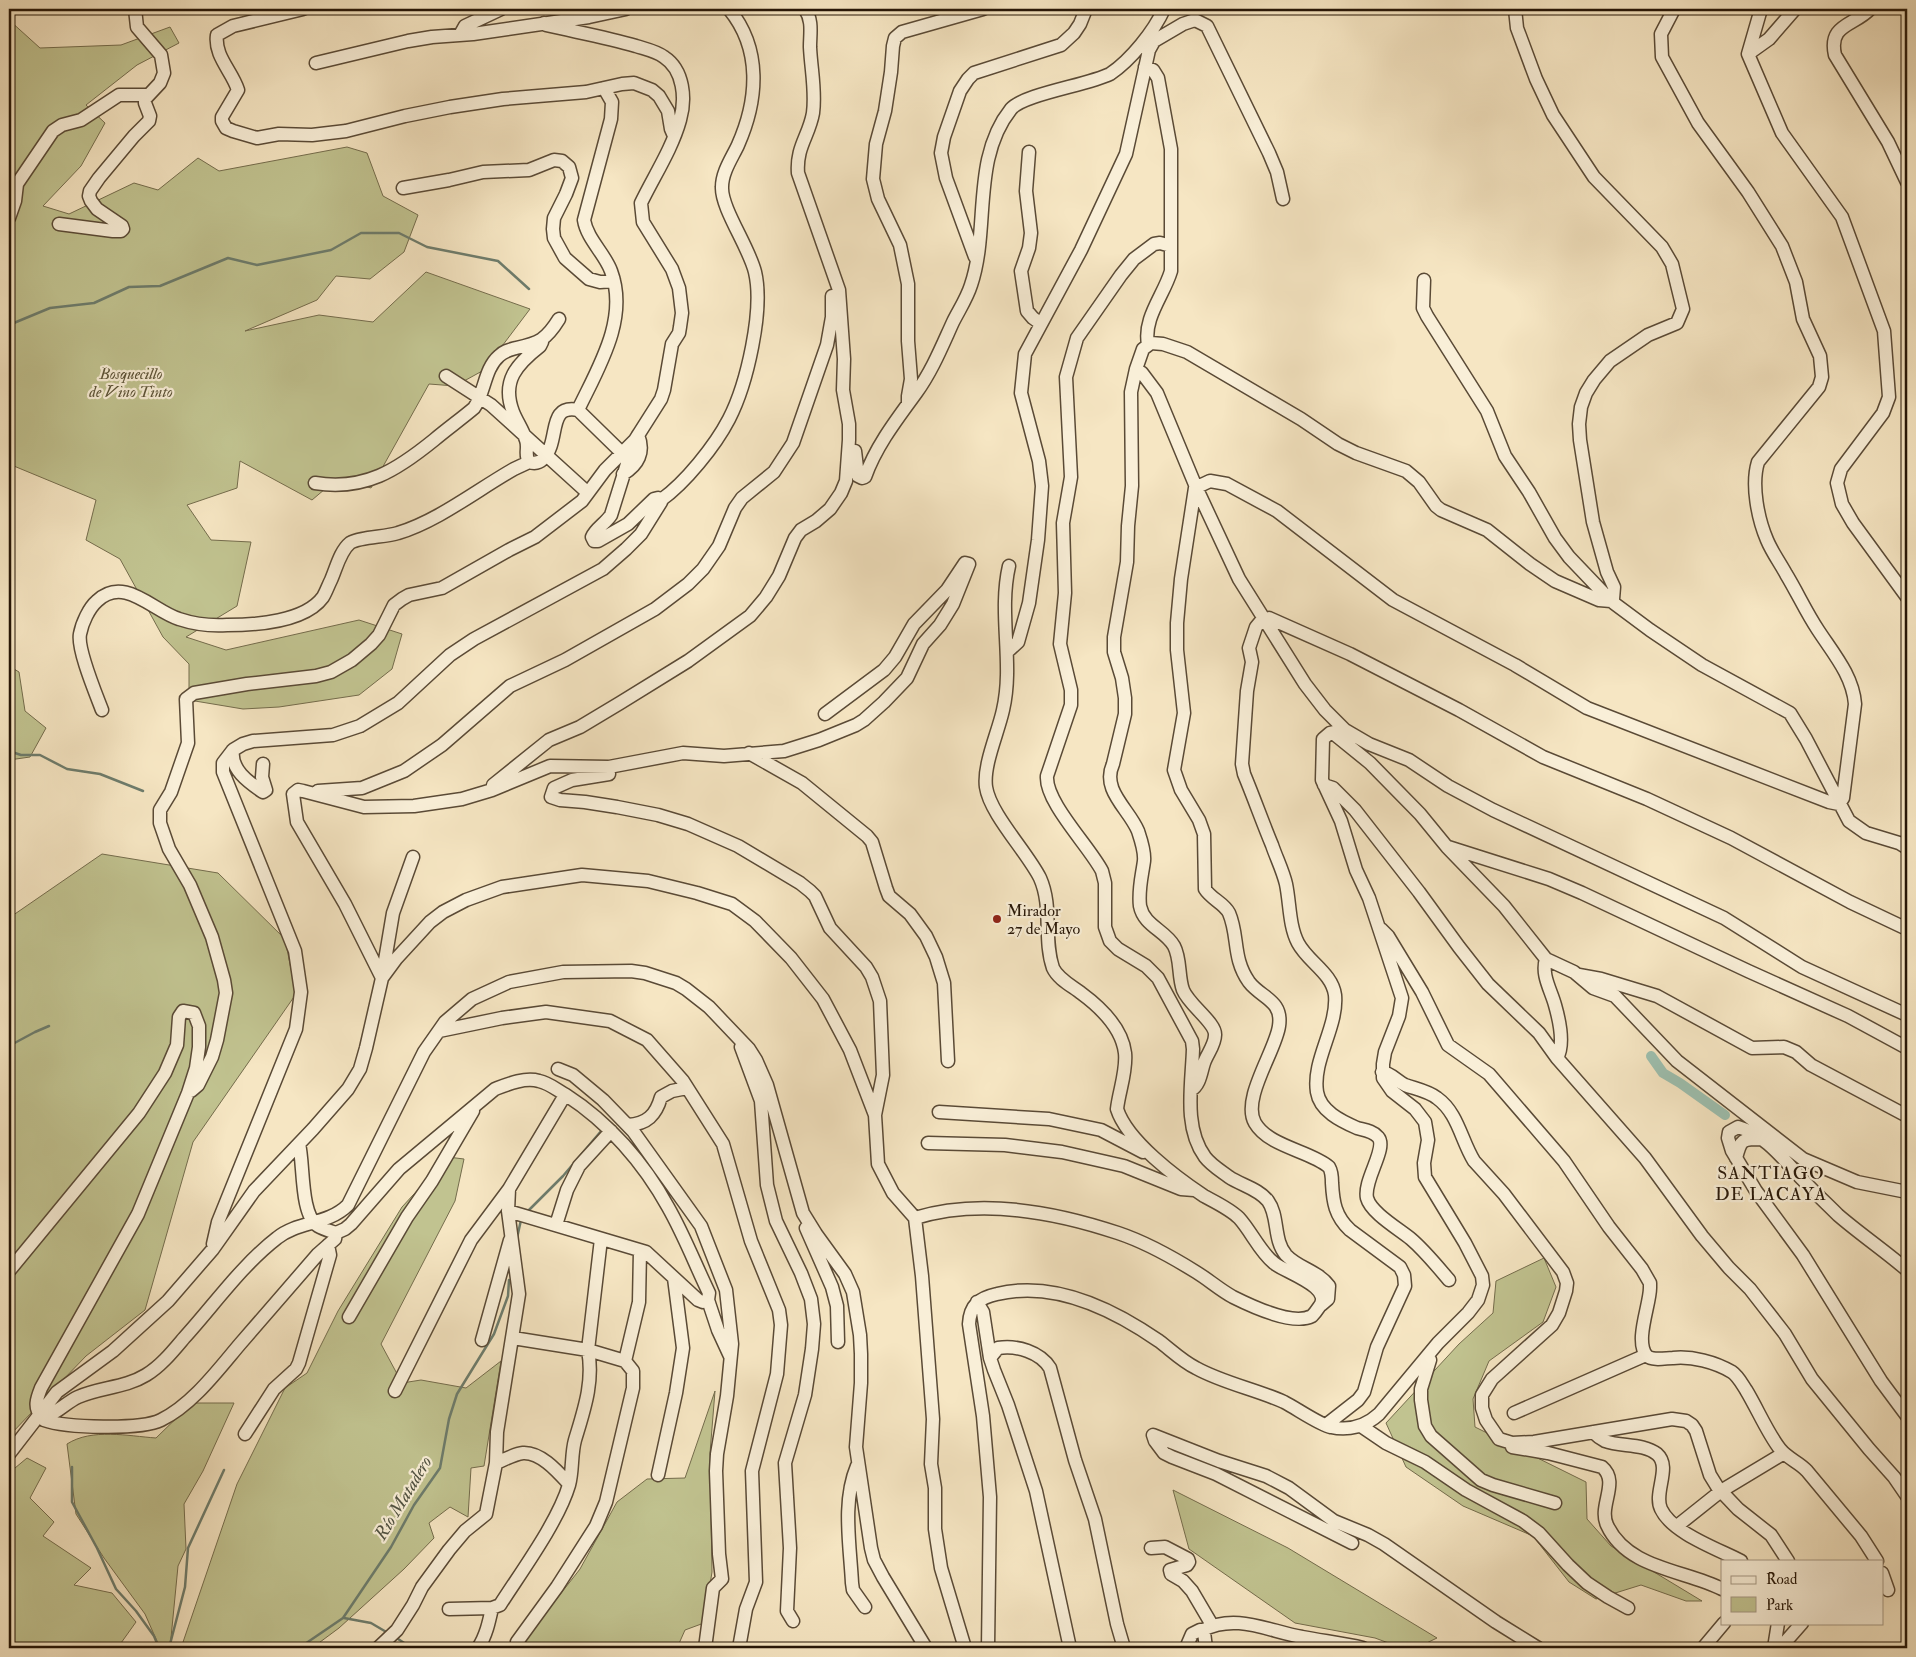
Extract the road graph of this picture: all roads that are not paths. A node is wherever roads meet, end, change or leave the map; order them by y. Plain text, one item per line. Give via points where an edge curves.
1 (135, 9) edge
2 (303, 9) edge
3 (502, 9) edge
4 (626, 9) edge
5 (730, 9) edge
6 (806, 9) edge
7 (983, 9) edge
8 (1086, 9) edge
9 (1164, 9) edge
10 (1515, 9) edge
11 (1674, 9) edge
12 (1761, 9) edge
13 (1795, 9) edge
14 (1870, 9) edge
15 (544, 23) junction
16 (460, 35) junction
17 (1748, 54) junction
18 (316, 63) dead end
19 (1145, 67) junction
20 (604, 88) junction
21 (147, 95) junction
22 (674, 136) junction
23 (1028, 152) dead end
24 (1907, 182) edge
25 (403, 188) dead end
26 (1283, 199) dead end
27 (9, 218) edge
28 (59, 224) dead end
29 (1171, 246) junction
30 (976, 259) junction
31 (833, 272) junction
32 (1424, 280) dead end
33 (614, 281) junction
34 (558, 319) dead end
35 (1040, 323) junction
36 (542, 340) junction
37 (1148, 344) junction
38 (1136, 369) junction
39 (446, 376) dead end
40 (480, 398) junction
41 (908, 403) junction
42 (578, 410) junction
43 (523, 434) junction
44 (849, 434) junction
45 (630, 444) junction
46 (547, 455) junction
47 (529, 462) junction
48 (315, 483) dead end
49 (1196, 487) junction
50 (588, 493) junction
51 (661, 500) junction
52 (1009, 566) dead end
53 (1907, 597) edge
54 (1611, 601) junction
55 (1264, 619) junction
56 (1007, 652) junction
57 (102, 710) dead end
58 (825, 714) dead end
59 (1339, 731) junction
60 (233, 750) junction
61 (696, 753) junction
62 (749, 753) junction
63 (263, 764) dead end
64 (1324, 785) junction
65 (492, 790) junction
66 (303, 791) junction
67 (1839, 804) junction
68 (1446, 847) junction
69 (1907, 848) edge
70 (413, 857) dead end
71 (1378, 929) junction
72 (1907, 929) edge
73 (1546, 960) junction
74 (1580, 975) junction
75 (382, 978) junction
76 (1907, 1015) edge
77 (439, 1032) junction
78 (737, 1036) junction
79 (1907, 1048) edge
80 (1557, 1058) junction
81 (948, 1061) dead end
82 (558, 1069) dead end
83 (1382, 1072) junction
84 (687, 1088) junction
85 (1191, 1090) junction
86 (188, 1093) junction
87 (565, 1095) junction
88 (478, 1103) junction
89 (939, 1112) dead end
90 (875, 1115) junction
91 (1907, 1116) edge
92 (628, 1125) junction
93 (611, 1131) junction
94 (928, 1143) dead end
95 (299, 1144) junction
96 (1784, 1152) junction
97 (1152, 1156) junction
98 (508, 1189) junction
99 (1196, 1190) junction
100 (1907, 1192) edge
101 (508, 1211) junction
102 (803, 1213) junction
103 (914, 1218) junction
104 (315, 1223) junction
105 (556, 1225) junction
106 (336, 1233) junction
107 (512, 1236) junction
108 (601, 1239) junction
109 (328, 1245) junction
110 (214, 1249) junction
111 (640, 1251) junction
112 (1907, 1270) edge
113 (9, 1271) edge
114 (674, 1278) junction
115 (1450, 1280) dead end
116 (708, 1300) junction
117 (977, 1302) junction
118 (1321, 1305) junction
119 (349, 1317) dead end
120 (513, 1338) junction
121 (482, 1340) dead end
122 (838, 1342) dead end
123 (588, 1350) junction
124 (1646, 1354) junction
125 (1428, 1355) junction
126 (731, 1358) junction
127 (990, 1358) junction
128 (625, 1361) junction
129 (395, 1391) dead end
130 (1514, 1413) dead end
131 (40, 1416) junction
132 (1907, 1416) edge
133 (1326, 1426) junction
134 (1361, 1426) junction
135 (1592, 1432) junction
136 (245, 1434) dead end
137 (1505, 1442) junction
138 (1784, 1453) junction
139 (9, 1454) edge
140 (858, 1463) junction
141 (496, 1464) junction
142 (658, 1474) dead end
143 (569, 1484) junction
144 (1721, 1491) junction
145 (1907, 1496) edge
146 (1555, 1503) dead end
147 (1677, 1526) junction
148 (1352, 1543) dead end
149 (1151, 1548) dead end
150 (1738, 1560) edge
151 (1787, 1560) edge
152 (1876, 1560) edge
153 (1884, 1579) edge
154 (1721, 1590) edge
155 (1888, 1590) dead end
156 (865, 1606) dead end
157 (492, 1608) junction
158 (1628, 1608) dead end
159 (449, 1609) dead end
160 (793, 1621) dead end
161 (1723, 1624) edge
162 (1778, 1624) edge
163 (1801, 1624) edge
164 (1208, 1628) junction
165 (517, 1642) dead end
166 (378, 1648) edge
167 (478, 1648) edge
168 (705, 1648) edge
169 (740, 1648) edge
170 (926, 1648) edge
171 (965, 1648) edge
172 (988, 1648) edge
173 (1070, 1648) edge
174 (1124, 1648) edge
175 (1186, 1648) edge
176 (1206, 1648) edge
177 (1363, 1648) edge
178 (1538, 1648) edge
179 (1704, 1648) edge
180 (1774, 1648) edge
181 (1780, 1648) edge

1 - 21 street via 137,27 156,47 164,64 160,83
2 - 20 street via 233,26 217,35 218,52 238,90 222,117 226,128 257,138 279,134 312,135 346,131 450,107
3 - 16 street via 465,26
4 - 15 street
5 - 51 street via 746,35 754,74 749,114 722,180 722,192 754,270 757,294 755,333 728,420 693,469
6 - 31 street via 811,31 814,101 810,124 797,155 798,173
7 - 41 street via 902,32 895,38 893,46 873,179 878,199 900,246 908,284 911,379
8 - 30 street via 1074,33 1061,45 974,73 960,91 942,143 942,160
9 - 30 street via 1152,30 1110,74 1027,100 1012,109 997,134 990,156
10 - 54 street via 1517,28 1553,115 1594,177 1668,254 1683,309 1676,323 1648,335 1610,361 1594,380 1581,407 1580,440 1593,522 1614,587
11 - 67 street via 1661,34 1662,57 1698,123 1782,246 1796,282 1803,319 1820,356 1822,376 1819,387 1758,462 1754,484 1767,540 1814,624 1839,661 1854,693 1844,792
12 - 17 street
13 - 17 street via 1769,39
14 - 24 street via 1835,35 1834,49 1888,142
15 - 16 street
15 - 22 street via 629,43 665,57 678,73 684,94 684,106
16 - 18 street via 408,41
17 - 53 street via 1782,133 1842,217 1884,331 1889,397 1883,413 1840,469 1837,483 1842,504 1852,523
19 - 26 street via 1149,50 1163,35 1190,21 1199,21 1207,26 1269,153
19 - 29 street via 1153,70 1158,78 1171,149
19 - 35 street via 1126,154 1060,292
20 - 22 street via 634,83 652,90 665,104
20 - 33 street via 612,102 611,119 584,220
21 - 27 street via 119,95 81,120 53,131 17,184
21 - 28 street via 145,103 149,121 99,178 89,196 97,210 122,226 122,230
22 - 45 street via 642,203 641,216 676,278 682,297 682,313 679,333 672,344 664,390
23 - 35 street via 1026,191 1031,232 1021,271 1027,311
25 - 33 street via 483,172 529,170 554,160 562,162 569,167 572,178 554,218 554,238 565,258 589,279
29 - 37 street via 1171,271 1152,314 1146,336
29 - 85 street via 1154,244 1134,259 1121,275 1077,338 1066,377 1071,477 1063,523 1065,593 1060,644 1071,690 1071,705 1046,784 1102,871 1106,883 1106,927 1110,941 1158,978 1190,1035 1193,1049
30 - 41 street via 970,287 929,372
31 - 44 street via 841,308 843,390
31 - 66 street via 829,338 793,443 774,472 742,498 719,546 688,584 654,609 565,660 510,686 442,744 404,771 362,788
32 - 54 street via 1423,308 1487,411 1505,456 1555,538
33 - 42 street via 617,312 612,331
34 - 36 street
35 - 56 street via 1025,354 1021,393 1041,472 1038,540 1023,630 1018,642
36 - 40 street via 499,356 492,364
36 - 43 street via 540,346 514,371 511,382 510,400
37 - 38 street
37 - 54 street via 1154,342 1187,352 1338,444 1406,472 1419,482 1441,510 1488,530 1555,581 1599,600
38 - 49 street via 1157,393
38 - 85 street via 1131,392 1132,486 1127,562 1114,638 1125,714 1110,781 1114,794 1138,830 1143,846 1140,874 1143,914 1174,947 1185,994 1213,1025 1215,1032 1198,1084
39 - 40 street
40 - 43 street
40 - 48 street via 474,408 396,468 355,484
41 - 44 street via 862,478 858,476 853,436
42 - 45 street
42 - 46 street via 569,408 560,412
43 - 46 street
43 - 47 street
44 - 65 street via 846,481 841,493 830,509 795,538 779,576 750,616 688,662 580,727 549,740 494,784
45 - 50 street
45 - 51 street via 642,445 640,457 623,474 611,515 593,534 594,541 628,524 654,499
46 - 47 street via 540,462
46 - 50 street
47 - 57 street via 412,529 387,537 351,542 322,597 298,616 261,623 195,624 177,619 128,593 106,594 96,601 79,635
49 - 55 street via 1239,579
49 - 67 street via 1210,481 1227,484 1277,511 1393,600 1586,708
49 - 133 street via 1177,623 1184,713 1174,770 1204,834 1205,889 1229,912 1236,956 1247,978 1279,1012 1278,1032 1255,1094 1254,1121 1258,1128 1278,1142 1329,1167 1333,1205 1342,1223 1400,1267 1405,1280 1403,1292 1377,1347 1364,1392
50 - 86 street via 535,537 442,588 402,599 394,605 372,644 332,672 194,693 186,700 188,743 160,810 160,823 169,849 190,885 212,937 226,993 212,1056 198,1085
51 - 60 street via 641,534 603,568 474,638 450,655 398,703 360,726 333,735 253,741
52 - 56 street via 1004,604
54 - 67 street via 1702,665 1790,713
55 - 59 street via 1304,684
55 - 72 street via 1344,651 1543,757 1647,799 1731,838
55 - 115 street via 1256,627 1249,648 1252,662 1242,764 1286,882 1298,942 1324,972 1334,991 1333,1014 1318,1070 1317,1092 1332,1115 1379,1139 1380,1151 1366,1184 1370,1204 1411,1239
56 - 97 street via 1004,708 987,766 986,789 1043,885 1050,954 1056,974 1100,1009 1120,1037 1125,1053 1117,1109 1138,1142
58 - 62 street via 884,670 914,624 947,590 965,563 969,564 944,620 923,644 907,678 874,713 856,725 784,751
59 - 64 street via 1326,735 1322,745
59 - 68 street via 1344,743 1370,763 1420,814
59 - 76 street via 1409,760 1493,810 1724,918 1793,962
60 - 63 street via 237,770 263,792 266,790
60 - 110 street via 223,763 223,772 295,951 301,992 296,1029 218,1222
61 - 62 street via 724,756
61 - 65 street via 657,757 609,768 550,766
61 - 90 street via 626,772 572,780 554,788 551,797 658,815 688,824 738,846 810,891 830,928 866,967 877,989 883,1075
62 - 81 street via 802,783 872,842 890,896 910,914 936,957 947,1001
64 - 71 street via 1341,821
64 - 80 street via 1333,788 1355,810 1473,966 1539,1032
65 - 66 street via 445,803 379,808 358,806
66 - 75 street via 293,794 297,822 345,904
67 - 69 street via 1849,820 1866,833
68 - 73 street via 1504,906
68 - 79 street via 1549,879 1582,893 1848,1016
70 - 75 street via 394,912
71 - 83 street via 1402,998
71 - 124 street via 1388,936 1409,970 1448,1044 1489,1074 1564,1161 1642,1269 1650,1284 1642,1335
73 - 74 street
73 - 80 street via 1544,969 1559,1027 1561,1052
74 - 91 street via 1657,996 1752,1048 1784,1047 1796,1052 1812,1065
74 - 96 street via 1593,988 1615,996 1676,1061
75 - 90 street via 430,922 443,912 502,887 582,875 648,881 697,893 732,904 755,921 791,958 823,999 850,1050
75 - 95 street via 360,1069 348,1089
77 - 78 street via 445,1022 472,999 509,982 563,972 631,971 660,977 681,986 702,1000
77 - 84 street via 546,1012 610,1022 647,1040
77 - 104 street via 424,1052 348,1205 336,1216
78 - 102 street via 752,1054 764,1078
78 - 160 street via 761,1101 767,1185 776,1221 801,1273 811,1299 813,1316 805,1395 785,1464 790,1548 787,1611
80 - 145 street via 1644,1158 1702,1236 1750,1289 1785,1334 1812,1379
82 - 92 street via 574,1075
83 - 125 street via 1387,1085 1425,1122 1428,1140 1425,1177 1455,1224 1482,1276 1482,1292 1478,1300
83 - 137 street via 1437,1097 1445,1105 1474,1161 1519,1213 1563,1272 1567,1283 1564,1301 1552,1325 1492,1378 1482,1395 1482,1408 1491,1428 1499,1440
84 - 92 street via 660,1097 657,1112 640,1124
84 - 169 street via 723,1144 751,1241 779,1310 777,1374 752,1471 756,1582 746,1608
85 - 118 street via 1194,1134 1203,1153 1221,1171 1257,1191 1269,1202 1285,1253 1320,1276 1329,1286 1328,1299
86 - 113 street via 196,1068 199,1026 194,1013 187,1010 180,1013 178,1045 165,1073 139,1113
86 - 131 street via 138,1214 41,1388 36,1404
87 - 88 street via 550,1084 538,1080 523,1081 495,1089
87 - 93 street via 594,1114
87 - 98 street
88 - 106 street via 399,1169 350,1224
88 - 119 street
89 - 97 street via 1049,1119 1101,1130
90 - 103 street via 878,1164 893,1193
92 - 126 street via 701,1226 726,1290 732,1329
93 - 105 street via 580,1166
93 - 116 street via 640,1164 667,1204 709,1293
94 - 99 street via 1005,1145 1062,1152 1124,1166 1181,1189
95 - 104 street via 307,1205
95 - 110 street via 254,1191
96 - 100 street via 1857,1182
96 - 112 street via 1818,1196
96 - 132 street via 1742,1128 1731,1130 1728,1136 1736,1158 1756,1191 1803,1255 1881,1381
97 - 99 street
98 - 101 street
98 - 129 street via 471,1240
99 - 118 street via 1238,1217 1273,1263 1315,1286 1321,1295
101 - 105 street
101 - 107 street
102 - 122 street via 810,1239 835,1296
102 - 140 street via 845,1274 853,1292 861,1354
103 - 118 street via 937,1211 980,1209 1014,1209 1057,1216 1119,1233 1164,1254 1261,1310 1295,1320 1312,1316
103 - 171 street via 922,1276 932,1419 935,1529 941,1568
104 - 106 street
104 - 131 street via 289,1230 269,1244 168,1356 146,1375 78,1397 55,1412
105 - 108 street
106 - 109 street
107 - 120 street via 519,1294
107 - 121 street
108 - 111 street
108 - 123 street
109 - 131 street via 206,1384 170,1415 145,1425 122,1426 63,1424
109 - 136 street via 330,1255 299,1363 274,1389
110 - 131 street via 156,1314 57,1392
111 - 114 street via 646,1252
111 - 128 street via 638,1302
114 - 116 street via 700,1302
114 - 142 street via 682,1356
116 - 126 street
117 - 127 street via 983,1312
117 - 133 street via 1017,1290 1070,1297 1093,1305 1136,1326 1201,1371 1283,1402
117 - 172 street via 972,1309 970,1324 990,1497
120 - 123 street
120 - 141 street via 497,1432
123 - 128 street
123 - 143 street via 590,1382 574,1443
124 - 130 street
124 - 138 street via 1654,1358 1696,1359 1734,1373
125 - 134 street via 1379,1414
125 - 146 street via 1430,1360 1421,1400 1426,1426 1432,1436 1481,1480
126 - 168 street via 716,1471 722,1579 713,1588
127 - 173 street via 1036,1491
127 - 174 street via 998,1348 1022,1348 1045,1359 1050,1368 1095,1519
128 - 165 street via 633,1371 633,1388 606,1502 596,1526
131 - 139 street
133 - 134 street via 1349,1429
134 - 158 street via 1523,1521 1539,1533 1587,1583
135 - 137 street via 1534,1442
135 - 144 street via 1661,1420 1686,1421 1696,1431 1710,1475
135 - 147 street via 1605,1441 1657,1454 1663,1471 1658,1500 1660,1508
137 - 154 street via 1517,1449 1548,1453 1602,1467 1609,1476 1605,1521 1625,1548 1651,1564 1700,1579
138 - 144 street
138 - 152 street via 1807,1471 1861,1536
140 - 156 street via 848,1498 851,1564 853,1590
140 - 170 street via 874,1560
141 - 143 street via 524,1453 536,1455 557,1470
141 - 166 street via 486,1514 449,1550 397,1630
143 - 157 street via 548,1528 500,1605
144 - 147 street
144 - 151 street via 1771,1536
147 - 150 street
148 - 178 street via 1216,1474 1172,1457 1152,1436 1282,1484 1334,1521 1384,1544
149 - 164 street via 1165,1546 1188,1559 1187,1565 1170,1570 1171,1574 1192,1591
153 - 155 street
157 - 159 street
157 - 167 street via 486,1633
161 - 179 street
162 - 180 street
163 - 181 street
164 - 175 street via 1194,1632
164 - 176 street
164 - 177 street via 1239,1622

